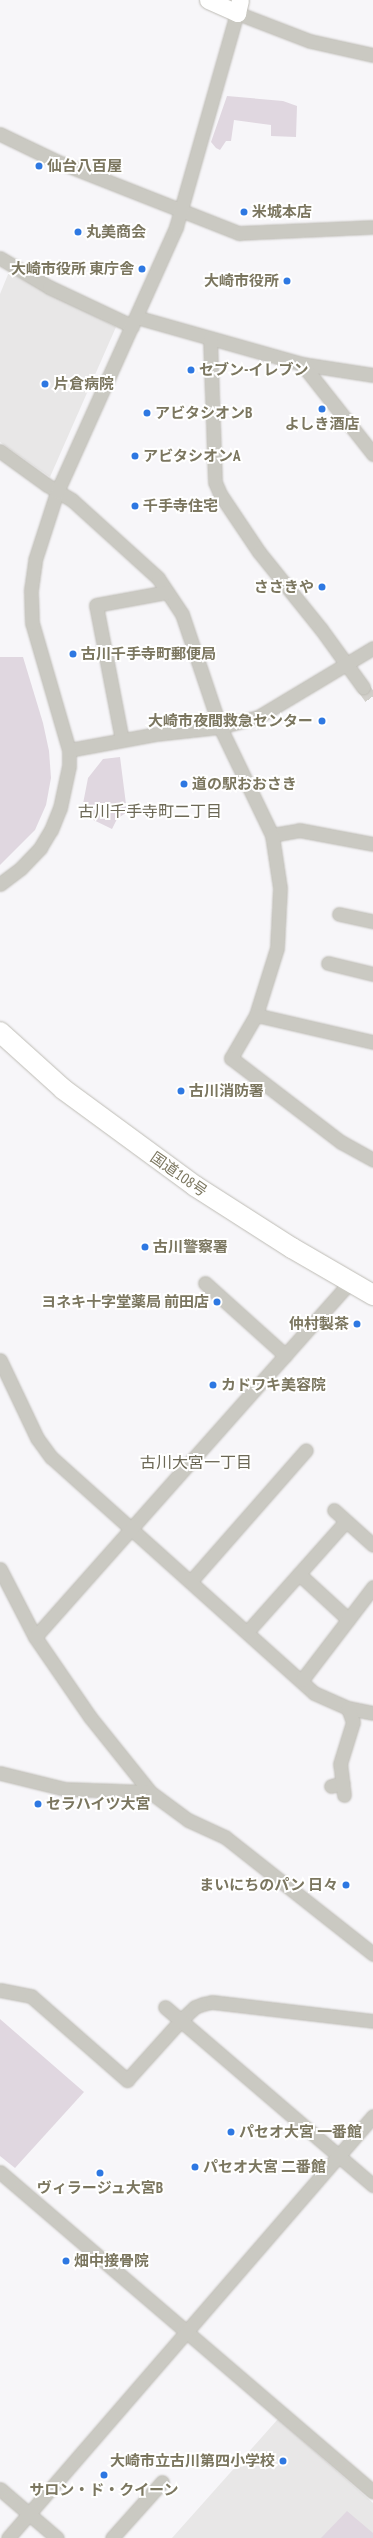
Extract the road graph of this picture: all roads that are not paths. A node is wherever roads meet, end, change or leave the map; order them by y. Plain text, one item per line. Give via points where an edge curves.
1 (208, 0) edge
2 (239, 7) edge
3 (373, 55) edge
4 (0, 134) edge
5 (182, 209) junction
6 (373, 227) edge
7 (0, 258) edge
8 (134, 322) junction
9 (210, 338) junction
10 (302, 364) junction
11 (373, 375) edge
12 (0, 451) edge
13 (373, 454) edge
14 (57, 492) junction
15 (167, 592) junction
16 (373, 648) edge
17 (348, 664) junction
18 (363, 687) tunnel mouth
19 (220, 727) junction
20 (122, 740) junction
21 (69, 750) junction
22 (272, 835) junction
23 (373, 844) edge
24 (0, 884) edge
25 (339, 914) dead end
26 (373, 921) edge
27 (328, 963) dead end
28 (373, 974) edge
29 (256, 1015) junction
30 (0, 1032) edge
31 (373, 1042) edge
32 (373, 1160) edge
33 (350, 1282) junction
34 (205, 1283) dead end
35 (373, 1295) edge
36 (285, 1355) junction
37 (0, 1360) edge
38 (306, 1450) dead end
39 (334, 1510) dead end
40 (346, 1521) junction
41 (132, 1528) junction
42 (373, 1545) edge
43 (0, 1569) edge
44 (298, 1574) junction
45 (191, 1581) junction
46 (373, 1587) edge
47 (348, 1619) junction
48 (248, 1631) junction
49 (35, 1637) junction
50 (302, 1680) junction
51 (348, 1708) junction
52 (373, 1713) edge
53 (0, 1773) edge
54 (339, 1788) dead end
55 (150, 1792) junction
56 (373, 1954) edge
57 (0, 1990) edge
58 (165, 2007) dead end
59 (180, 2020) junction
60 (373, 2021) edge
61 (373, 2116) edge
62 (339, 2156) junction
63 (0, 2172) edge
64 (373, 2185) edge
65 (187, 2332) junction
66 (162, 2482) dead end
67 (0, 2489) edge
68 (373, 2492) edge
69 (30, 2514) junction
70 (8, 2538) edge
71 (57, 2538) edge
72 (112, 2538) edge

1 - 2 main road
2 - 3 street via 310,41
2 - 5 street
4 - 5 street via 56,161
5 - 6 street via 240,233
5 - 8 street
7 - 8 street via 49,287
8 - 9 street
8 - 14 street
9 - 10 street
9 - 17 street via 216,482 220,494 259,552
10 - 11 street
10 - 13 street
12 - 14 street
14 - 15 street via 72,500 158,578
14 - 21 street via 35,560 31,590 32,623
15 - 19 street via 182,614
15 - 20 street via 96,605
16 - 17 street
17 - 18 street
17 - 19 street via 258,717
19 - 20 street
19 - 22 street
20 - 21 street
21 - 24 street via 66,784 51,830 40,848 21,868
22 - 23 street via 298,830
22 - 29 street via 280,888 277,948
25 - 26 street
27 - 28 street
29 - 31 street
29 - 32 street via 231,1058 341,1142
30 - 33 highway, 国道108号 via 63,1089 195,1186
33 - 35 highway, 国道108号
33 - 36 street
34 - 36 street
36 - 41 street
37 - 41 street via 36,1438 51,1457
38 - 45 street
39 - 40 street
40 - 42 street
40 - 44 street
41 - 45 street
41 - 49 street
43 - 49 street
44 - 47 street
44 - 48 street
45 - 48 street
46 - 47 street
47 - 50 street
48 - 50 street
49 - 55 street via 90,1717
50 - 51 street via 314,1693
51 - 52 street
51 - 54 street via 353,1722 340,1764
53 - 55 street via 66,1789
55 - 56 street via 188,1820 225,1837
57 - 59 street via 32,1996 127,2080
58 - 59 street
59 - 60 street via 195,2007 212,2002
59 - 62 street
61 - 62 street
62 - 64 street
62 - 65 street
63 - 65 street
65 - 68 street
65 - 69 street
66 - 72 street
67 - 69 street
69 - 70 street
69 - 71 street

